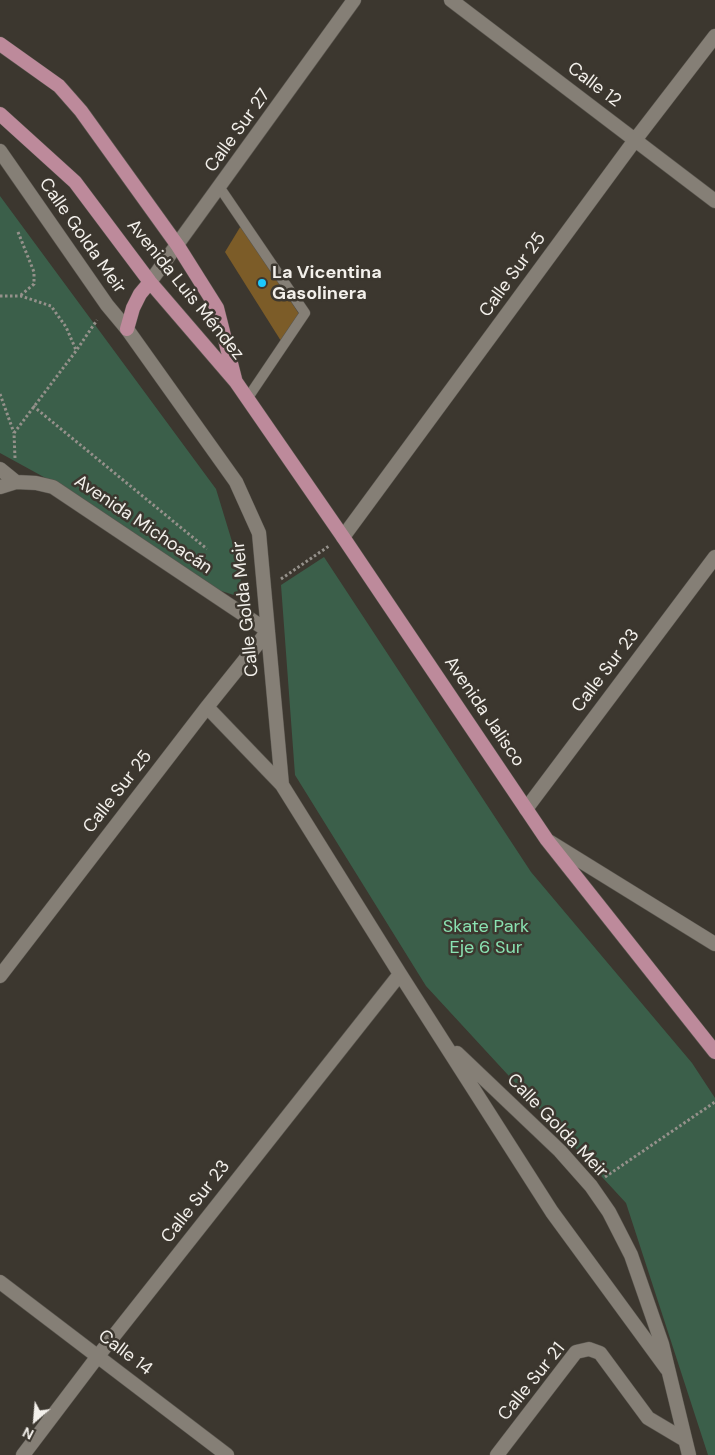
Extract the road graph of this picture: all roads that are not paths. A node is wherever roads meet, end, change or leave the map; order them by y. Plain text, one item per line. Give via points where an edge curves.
1 (354, 0) edge
2 (451, 0) edge
3 (715, 36) edge
4 (0, 44) edge
5 (0, 114) edge
6 (635, 140) junction
7 (0, 151) edge
8 (220, 188) junction
9 (715, 201) edge
10 (178, 246) junction
11 (150, 282) junction
12 (127, 329) junction
13 (236, 382) junction
14 (247, 399) junction
15 (0, 469) edge
16 (16, 482) junction
17 (0, 487) edge
18 (343, 537) junction
19 (715, 557) edge
20 (268, 631) junction
21 (207, 707) junction
22 (282, 785) junction
23 (526, 809) junction
24 (547, 840) junction
25 (715, 944) edge
26 (400, 974) junction
27 (0, 976) edge
28 (440, 1037) junction
29 (715, 1052) edge
30 (0, 1282) edge
31 (98, 1356) junction
32 (667, 1369) junction
33 (686, 1440) junction
34 (23, 1455) edge
35 (227, 1455) edge
36 (497, 1455) edge
37 (689, 1455) edge

1 - 8 street, Calle Sur 27
2 - 6 street, Calle 12
3 - 6 street, Calle Sur 25
4 - 10 main road, Avenida Luis Méndez via 59,86 81,111
5 - 11 main road, Avenida Luis Méndez via 75,182
6 - 9 street, Calle 12
6 - 18 street, Calle Sur 25
7 - 12 street, Calle Golda Meir
8 - 10 street, Calle Sur 27
8 - 14 lane via 305,313
10 - 11 street, Calle Sur 27
10 - 13 main road, Avenida Luis Méndez via 217,308
11 - 12 main road via 133,308
11 - 13 main road, Avenida Luis Méndez
12 - 20 street, Calle Golda Meir via 236,482 259,534
13 - 14 main road, Avenida Jalisco
14 - 18 main road, Avenida Jalisco
15 - 16 street
16 - 17 street
16 - 20 street, Avenida Michoacán via 53,487
18 - 23 main road, Avenida Jalisco
19 - 23 street, Calle Sur 23
20 - 21 street, Calle Sur 25
20 - 22 street, Calle Golda Meir
21 - 22 street
21 - 27 street, Calle Sur 25
22 - 26 street, Calle Golda Meir
23 - 24 main road, Avenida Jalisco
24 - 25 street
24 - 29 main road, Avenida Jalisco
26 - 28 street, Calle Golda Meir
26 - 31 street, Calle Sur 23
28 - 32 street, Calle Golda Meir via 552,1212
28 - 32 street, Calle Golda Meir via 560,1151 609,1212 631,1255 662,1344
30 - 31 street, Calle 14
31 - 34 street, Calle Sur 23
31 - 35 street, Calle 14
32 - 33 street, Calle Golda Meir
33 - 36 street, Calle Sur 21 via 648,1418 600,1353 589,1349 576,1352
33 - 37 street, Calle Golda Meir

